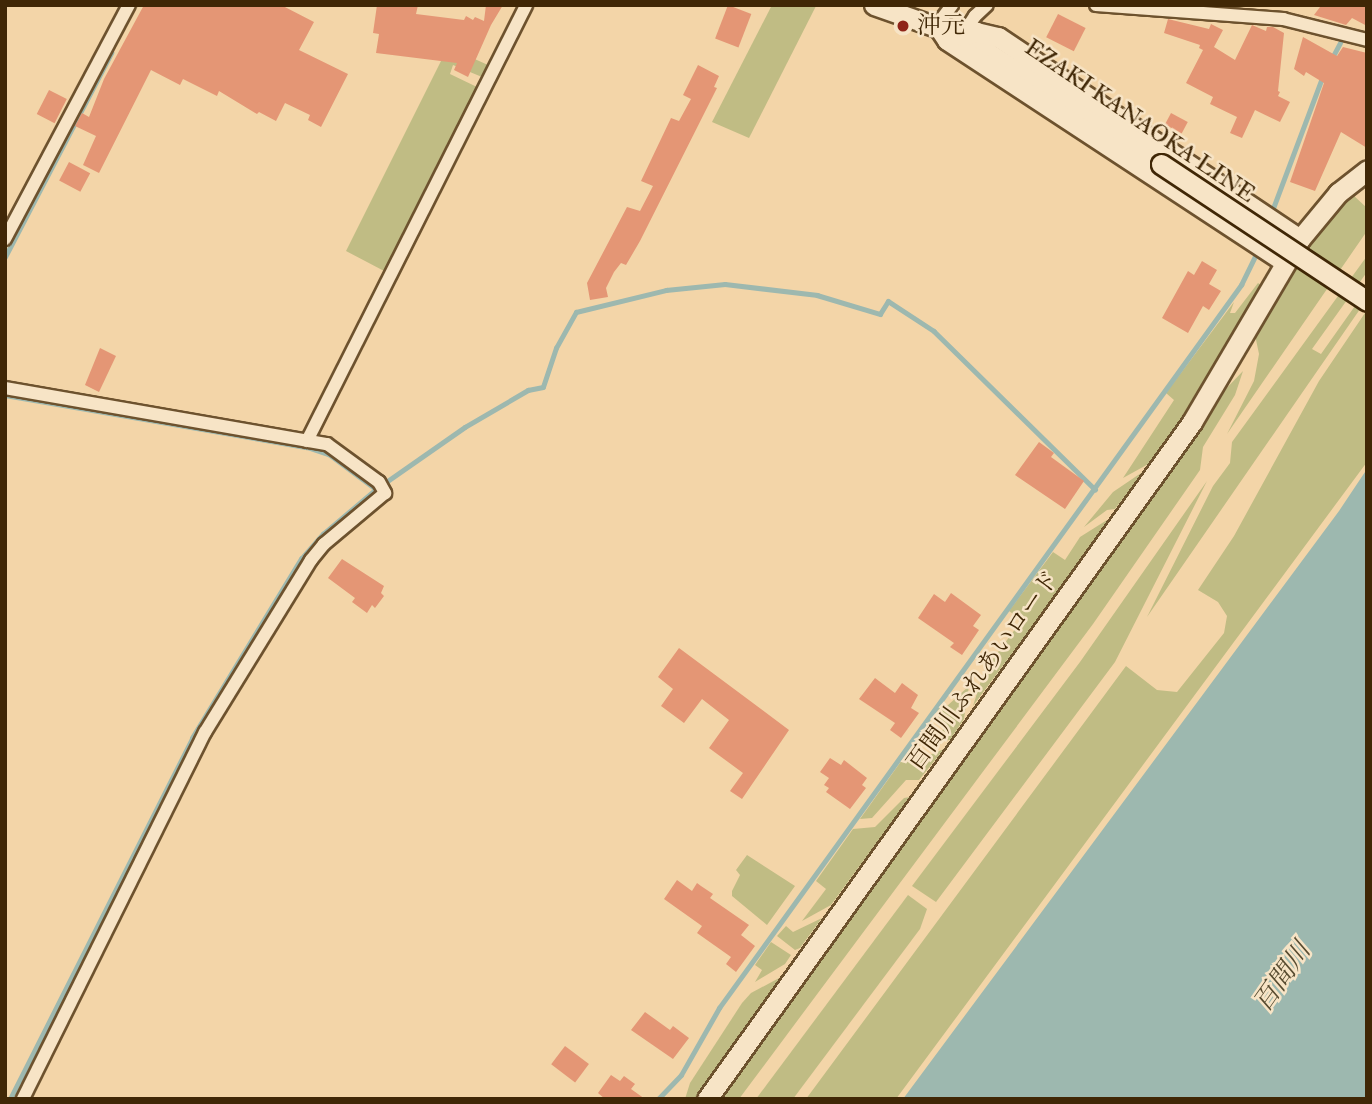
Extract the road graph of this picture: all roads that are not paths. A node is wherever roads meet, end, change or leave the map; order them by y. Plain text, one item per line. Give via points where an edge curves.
1 (129, 5) edge
2 (526, 5) edge
3 (874, 5) edge
4 (952, 5) edge
5 (987, 5) edge
6 (1096, 5) edge
7 (1219, 9) edge
8 (937, 25) junction
9 (962, 36) junction
10 (1367, 40) edge
11 (1367, 170) edge
12 (5, 239) edge
13 (1300, 239) junction
14 (1284, 262) junction
15 (1367, 301) edge
16 (5, 388) edge
17 (307, 441) junction
18 (23, 1099) edge
19 (707, 1099) edge

1 - 12 street
2 - 17 street
3 - 8 main road, EZAKI KANAOKA LINE
4 - 8 street
5 - 9 street
6 - 7 street
7 - 10 street via 1305,22
8 - 9 main road, EZAKI KANAOKA LINE
8 - 14 main road via 947,40
9 - 13 main road via 976,32 998,37
9 - 15 main road, EZAKI KANAOKA LINE, bridge
11 - 13 main road, 百間川ふれあいロード via 1338,193
13 - 14 main road, 百間川ふれあいロード
14 - 19 main road, 百間川ふれあいロード via 1192,422
16 - 17 street
17 - 18 street via 327,444 385,492 311,560 205,732

